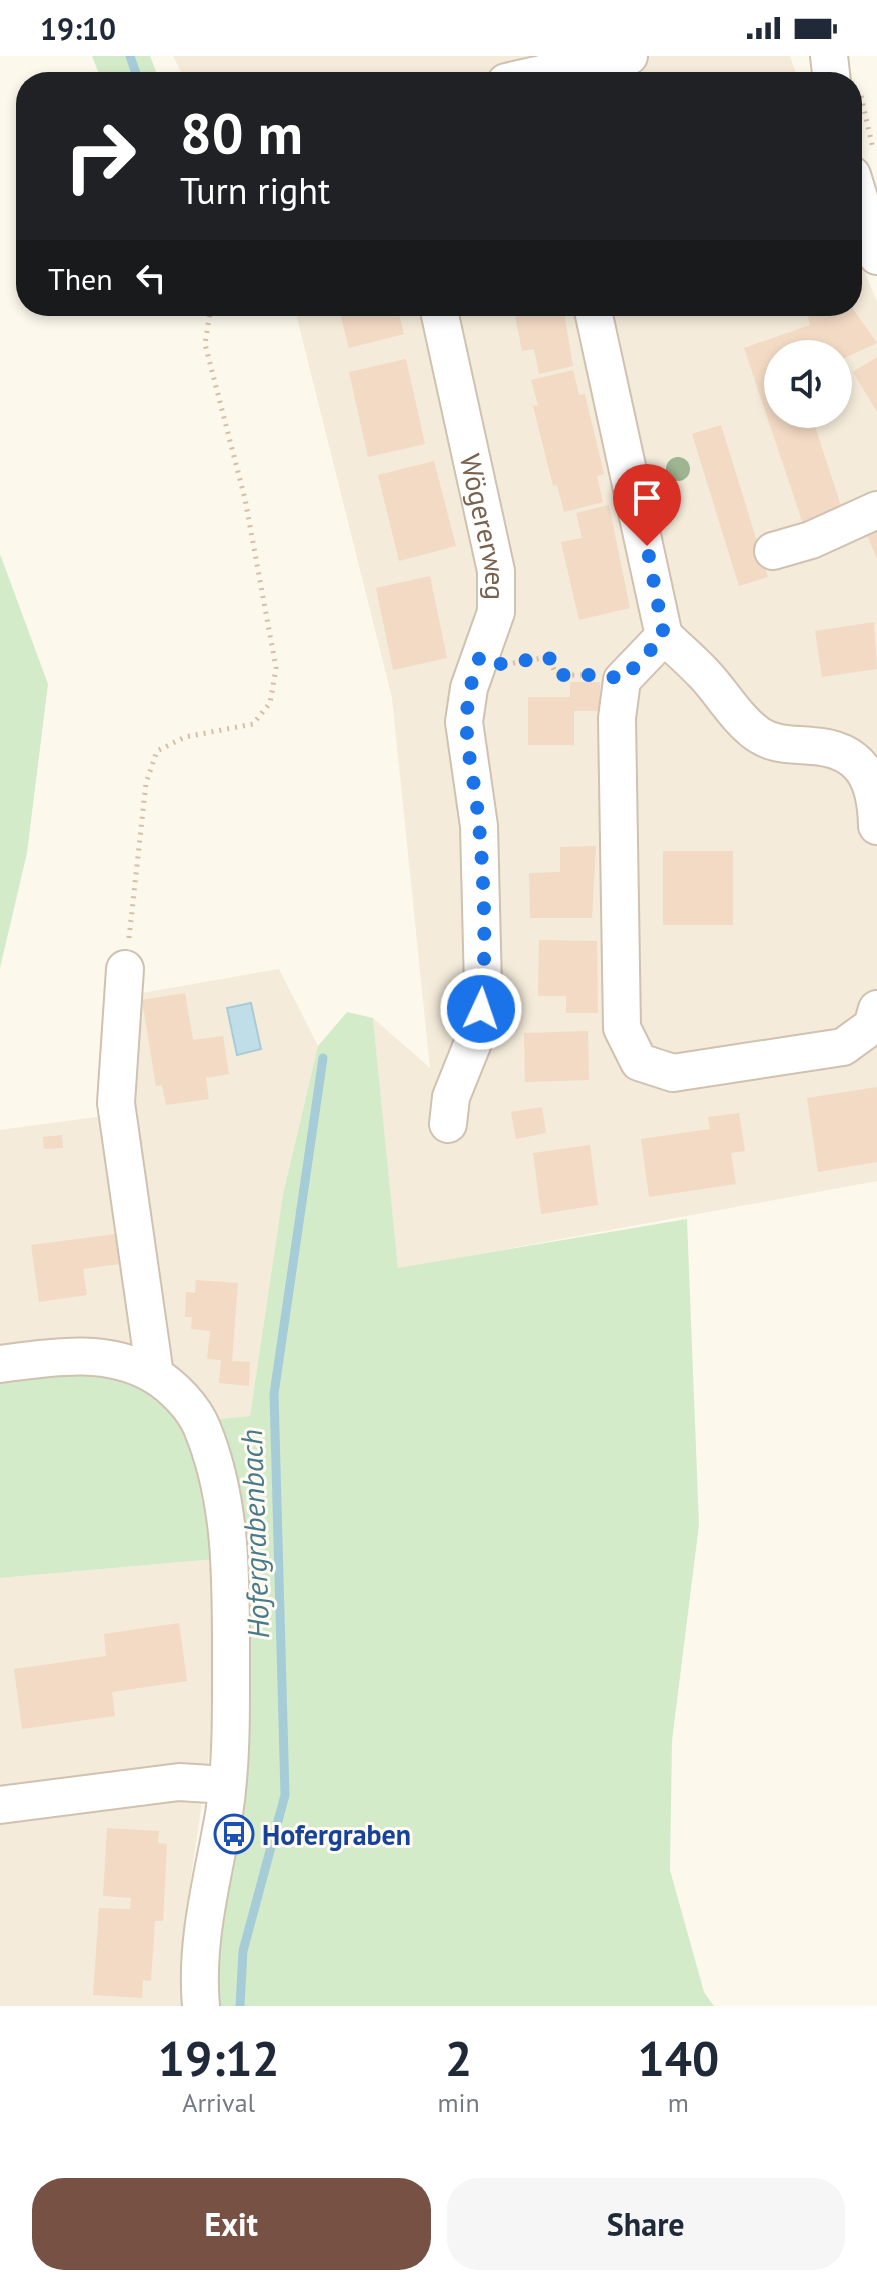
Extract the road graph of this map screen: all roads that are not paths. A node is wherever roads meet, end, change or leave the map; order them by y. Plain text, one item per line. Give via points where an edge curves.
1 (629, 56) edge
2 (569, 72) edge
3 (863, 164) edge
4 (877, 256) edge
5 (440, 316) edge
6 (594, 316) edge
7 (877, 510) edge
8 (773, 551) dead end
9 (664, 636) junction
10 (877, 826) edge
11 (125, 969) road end
12 (877, 1009) edge
13 (448, 1124) dead end
14 (0, 1364) edge
15 (155, 1375) junction
16 (227, 1785) junction
17 (0, 1805) edge
18 (201, 2006) edge

1 - 2 street
3 - 4 street
5 - 13 street, Wögererweg via 496,571 496,612 469,688 464,722 479,826 483,987 478,1030 451,1097
6 - 9 street
7 - 8 street
9 - 10 street via 756,733 775,744 817,746 844,754 866,770 876,798
9 - 12 street via 622,680 617,718 622,1028 639,1062 673,1073 843,1047 872,1026
11 - 15 street via 116,1103
14 - 15 street via 95,1356
15 - 16 street via 177,1392 201,1425 219,1475 231,1613
16 - 17 street via 179,1782
16 - 18 street via 201,1934

